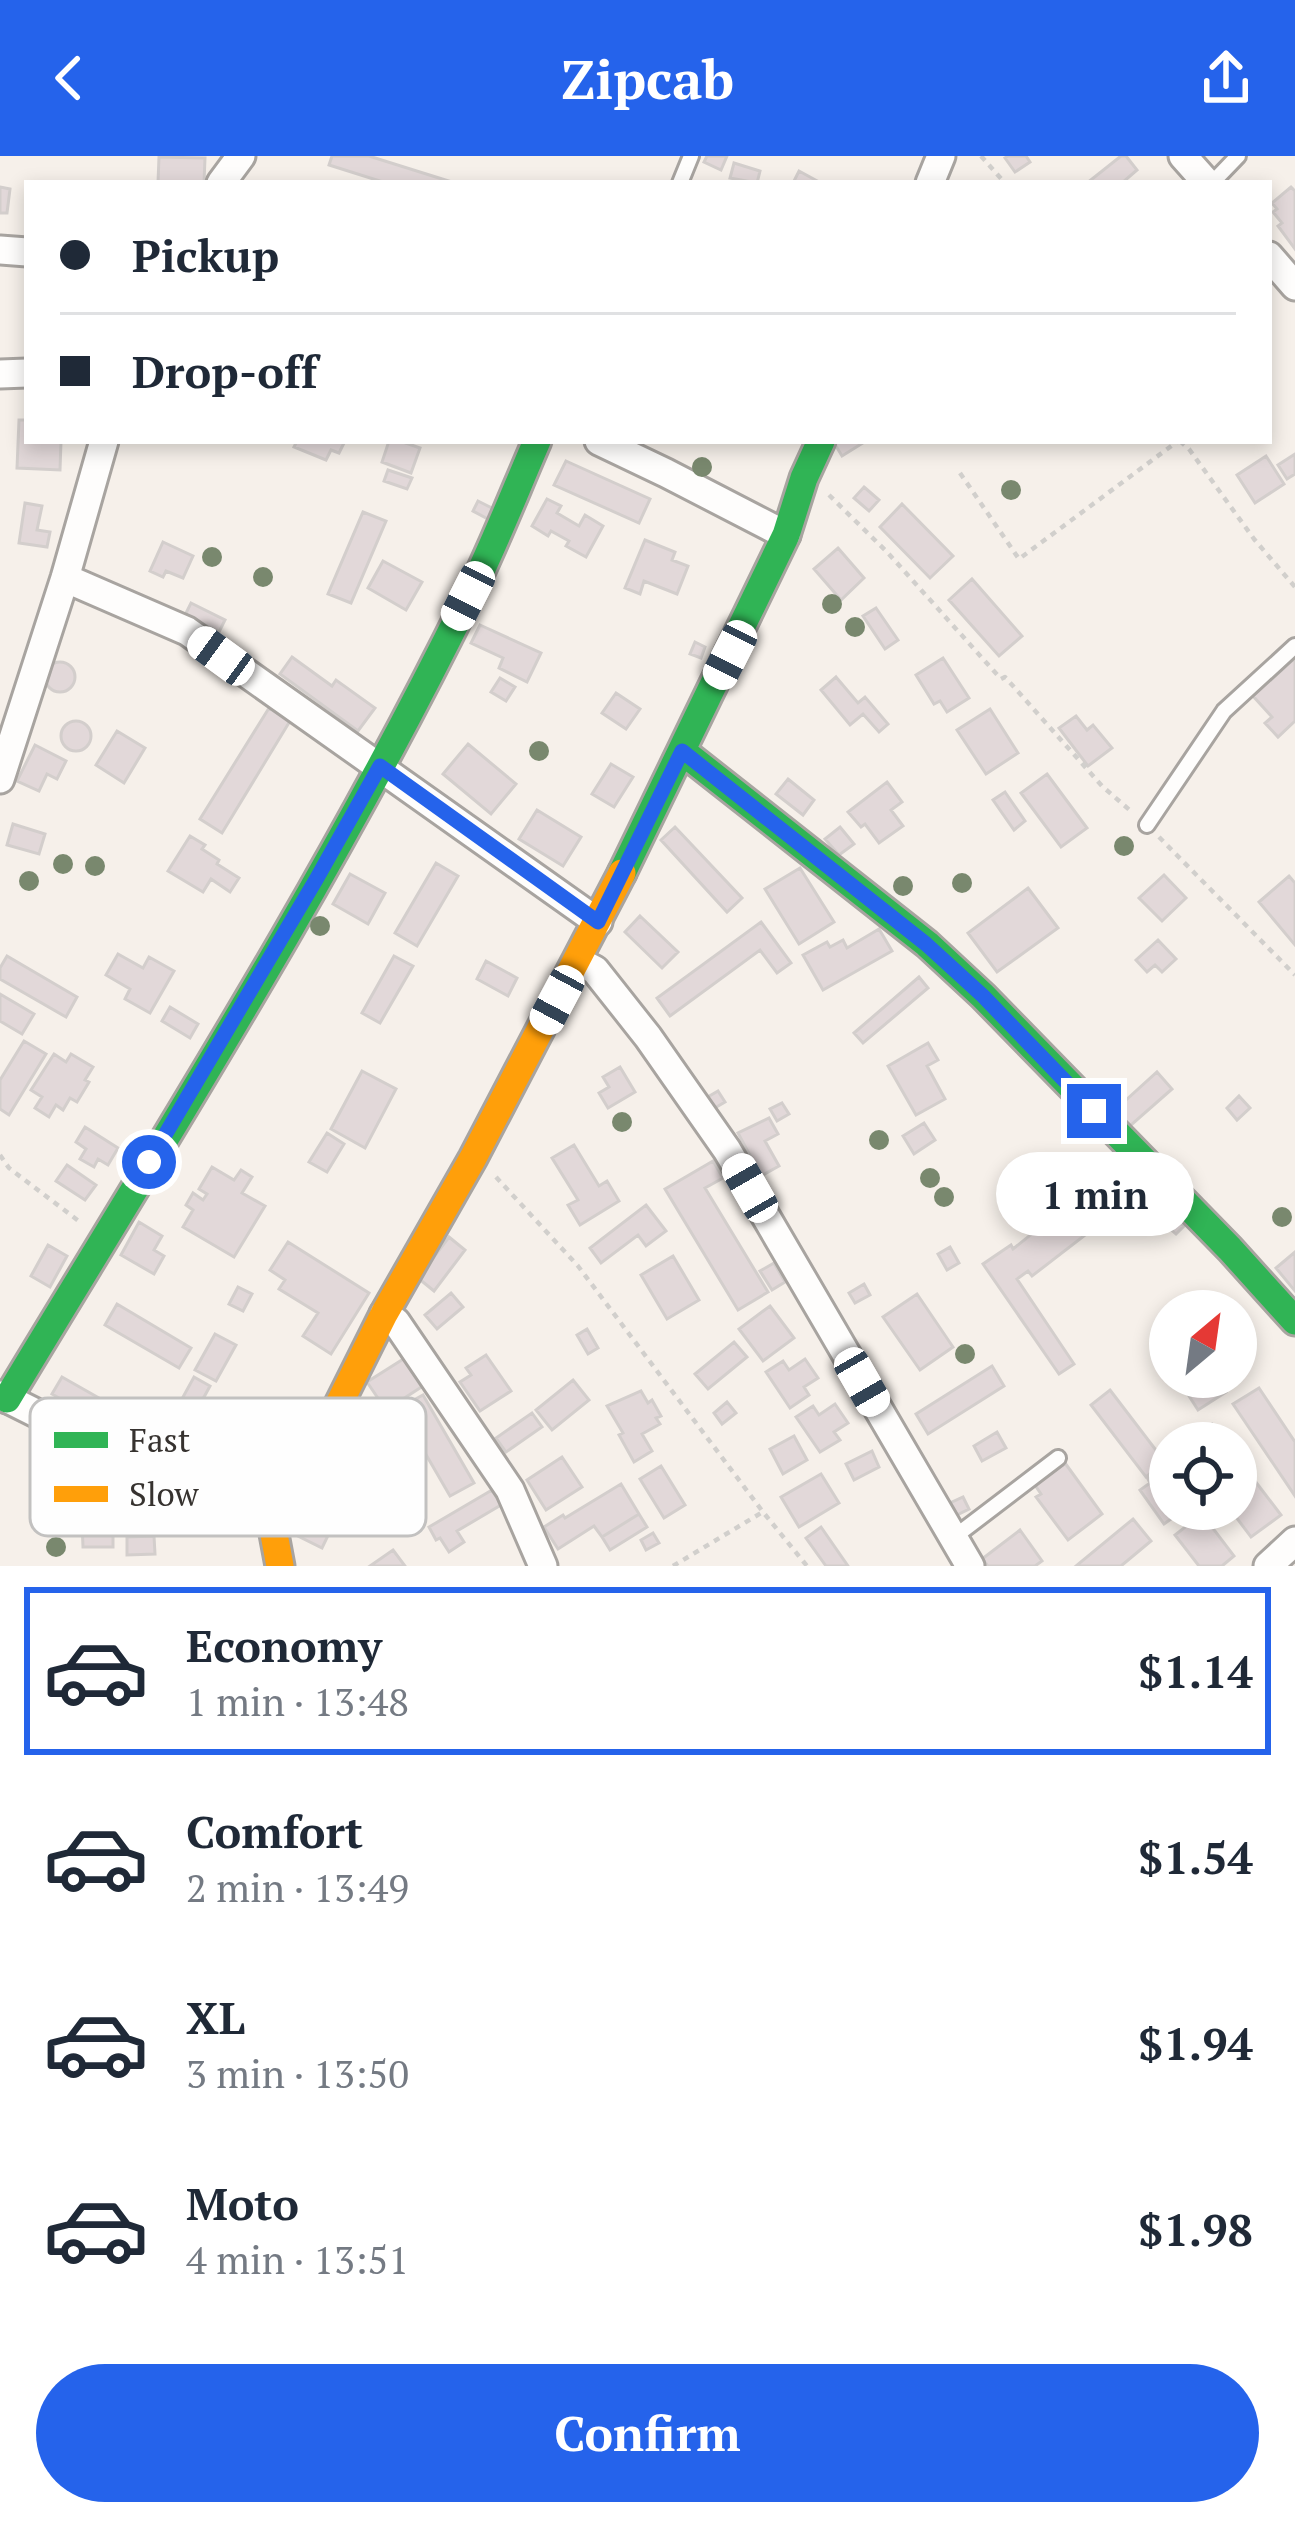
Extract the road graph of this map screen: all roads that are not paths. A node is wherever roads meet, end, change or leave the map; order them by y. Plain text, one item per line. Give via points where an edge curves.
1 (1183, 156) edge
2 (1238, 156) edge
3 (1206, 180) edge
4 (1212, 180) edge
5 (1272, 259) edge
6 (1295, 286) edge
7 (103, 444) edge
8 (536, 444) edge
9 (604, 444) edge
10 (819, 444) edge
11 (786, 535) junction
12 (65, 578) junction
13 (1295, 646) edge
14 (0, 681) edge
15 (29, 684) junction
16 (682, 751) junction
17 (380, 766) junction
18 (0, 779) edge
19 (1147, 825) road end
20 (598, 922) junction
21 (578, 961) junction
22 (384, 1314) junction
23 (1295, 1321) edge
24 (3, 1397) edge
25 (342, 1398) edge
26 (30, 1410) edge
27 (1058, 1458) dead end
28 (274, 1536) edge
29 (953, 1538) junction
30 (1295, 1541) edge
31 (280, 1566) edge
32 (543, 1566) edge
33 (970, 1566) edge
34 (1268, 1566) edge

1 - 3 street
2 - 4 lane
5 - 6 street
7 - 12 street
8 - 17 street
9 - 11 street
10 - 11 street
11 - 16 street
12 - 15 street
12 - 17 street via 188,631
13 - 19 lane via 1224,711
14 - 15 street
15 - 18 street
16 - 20 street
16 - 23 street via 983,996
17 - 20 street
17 - 24 street
20 - 21 street
21 - 22 street
21 - 29 street via 595,970 648,1037 727,1150
22 - 25 street
22 - 32 street via 510,1490
24 - 26 street
27 - 29 lane
28 - 31 street
29 - 33 street
30 - 34 street

